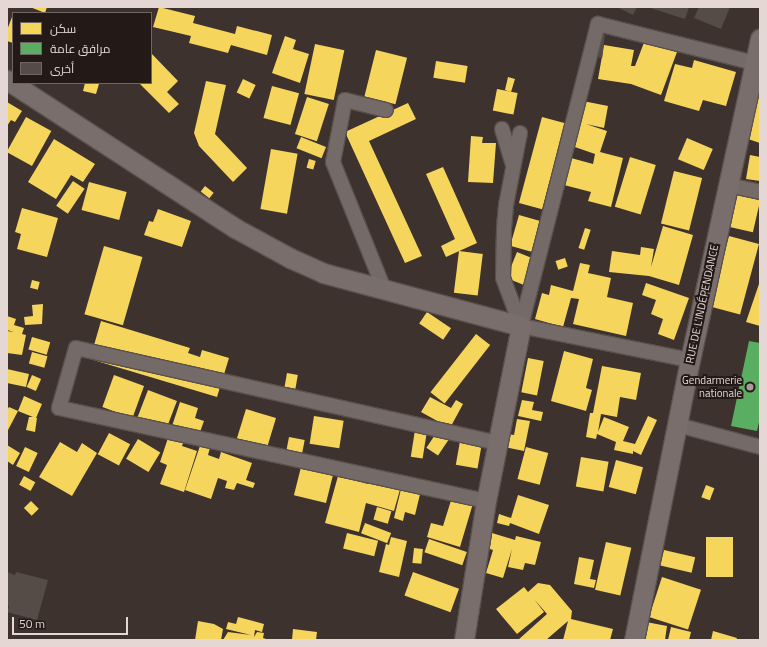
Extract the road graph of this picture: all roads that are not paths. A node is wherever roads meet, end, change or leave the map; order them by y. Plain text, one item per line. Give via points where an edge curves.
1 (760, 39) edge
2 (754, 63) junction
3 (13, 84) edge
4 (386, 110) dead end
5 (502, 129) dead end
6 (520, 133) dead end
7 (514, 166) junction
8 (728, 185) junction
9 (760, 192) edge
10 (384, 289) junction
11 (521, 326) junction
12 (690, 360) junction
13 (678, 425) junction
14 (499, 443) junction
15 (760, 447) edge
16 (486, 501) junction
17 (464, 640) edge
18 (634, 640) edge

1 - 2 main road, RUE DE L'INDÉPENDANCE
2 - 8 main road, RUE DE L'INDÉPENDANCE
2 - 11 street via 598,24
3 - 10 main road via 235,228 323,273
4 - 10 street via 345,100 333,162
5 - 7 street
6 - 7 street
7 - 11 street via 504,230 503,278
8 - 9 street
8 - 12 main road, RUE DE L'INDÉPENDANCE
10 - 11 main road
11 - 12 street
11 - 14 main road
12 - 13 main road, RUE DE L'INDÉPENDANCE
13 - 15 street
13 - 18 main road, RUE DE L'INDÉPENDANCE
14 - 16 main road
14 - 16 street via 76,348 59,408
16 - 17 main road

